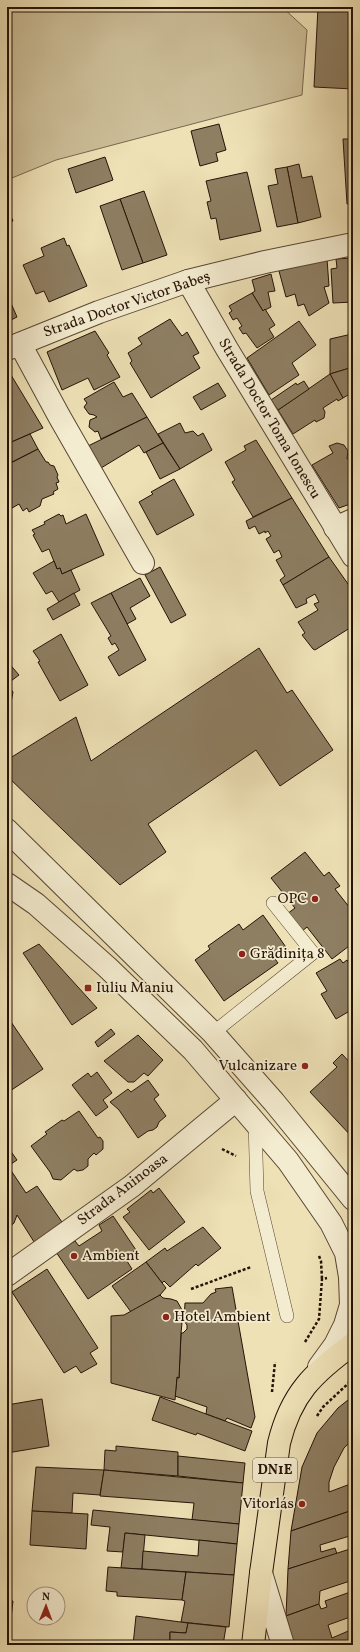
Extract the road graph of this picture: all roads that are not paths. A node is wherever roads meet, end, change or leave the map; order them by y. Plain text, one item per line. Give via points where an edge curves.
1 (353, 244) edge
2 (188, 281) junction
3 (13, 347) edge
4 (344, 524) edge
5 (353, 556) edge
6 (143, 562) dead end
7 (7, 830) edge
8 (7, 884) edge
9 (273, 903) dead end
10 (213, 1033) junction
11 (236, 1100) junction
12 (254, 1122) junction
13 (353, 1199) edge
14 (7, 1275) edge
15 (287, 1316) dead end
16 (353, 1344) edge
17 (313, 1376) junction
18 (261, 1573) junction
19 (253, 1645) edge
20 (283, 1645) edge

1 - 2 street, Strada Doctor Victor Babeș
2 - 3 street, Strada Doctor Victor Babeș via 99,312
2 - 4 street, Strada Doctor Toma Ionescu
3 - 6 street, Strada Doctor Victor Babeș via 59,416
4 - 5 street, Strada Doctor Toma Ionescu
7 - 10 street
8 - 11 street via 36,904 177,1033
9 - 10 lane via 313,953
10 - 13 street via 274,1102
11 - 12 street
11 - 14 street, Strada Aninoasa via 132,1186
12 - 15 lane via 256,1191
12 - 17 street via 288,1161 331,1223 346,1253 351,1305 335,1345
16 - 17 main road, DN1E
17 - 18 main road, DN1E via 299,1393 283,1426
18 - 19 main road, DN1E
18 - 20 street

